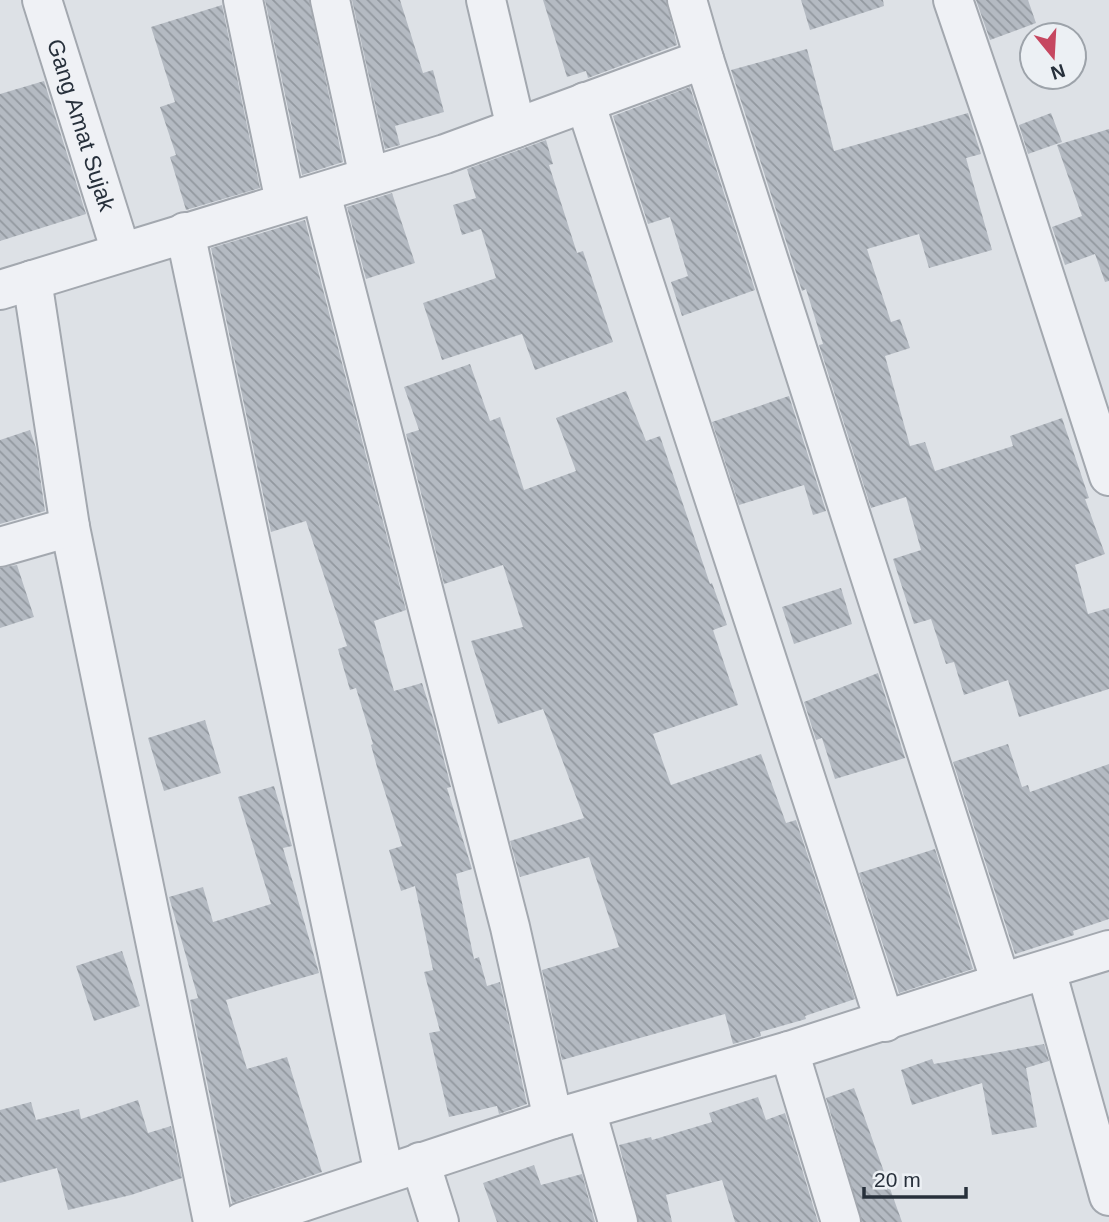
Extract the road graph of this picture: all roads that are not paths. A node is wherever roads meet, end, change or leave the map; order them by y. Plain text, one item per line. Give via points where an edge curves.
1 (42, 0) edge
2 (243, 0) edge
3 (330, 0) edge
4 (485, 0) edge
5 (687, 0) edge
6 (953, 0) edge
7 (704, 59) junction
8 (585, 102) junction
9 (516, 128) junction
10 (369, 177) junction
11 (303, 198) junction
12 (185, 232) junction
13 (121, 252) junction
14 (16, 285) edge
15 (1109, 476) edge
16 (70, 527) junction
17 (0, 547) edge
18 (1109, 950) edge
19 (1046, 970) junction
20 (1001, 983) junction
21 (885, 1022) junction
22 (789, 1051) junction
23 (570, 1114) junction
24 (421, 1162) junction
25 (384, 1174) junction
26 (1109, 1196) edge
27 (252, 1220) edge
28 (213, 1222) edge
29 (439, 1222) edge
30 (618, 1222) edge
31 (841, 1222) edge

1 - 13 street, Gang Amat Sujak
2 - 11 street
3 - 10 street
4 - 9 street
5 - 7 street
6 - 15 street
7 - 8 street
7 - 20 street
8 - 9 street
8 - 21 street
9 - 10 street
10 - 11 street
11 - 12 street
11 - 23 street via 510,927
12 - 13 street
12 - 25 street
13 - 14 street
14 - 16 street
16 - 17 street
16 - 28 street
18 - 19 street
19 - 20 street
19 - 26 street
20 - 21 street
21 - 22 street
22 - 23 street
22 - 31 street
23 - 24 street
23 - 30 street
24 - 25 street
24 - 29 street
25 - 27 street

